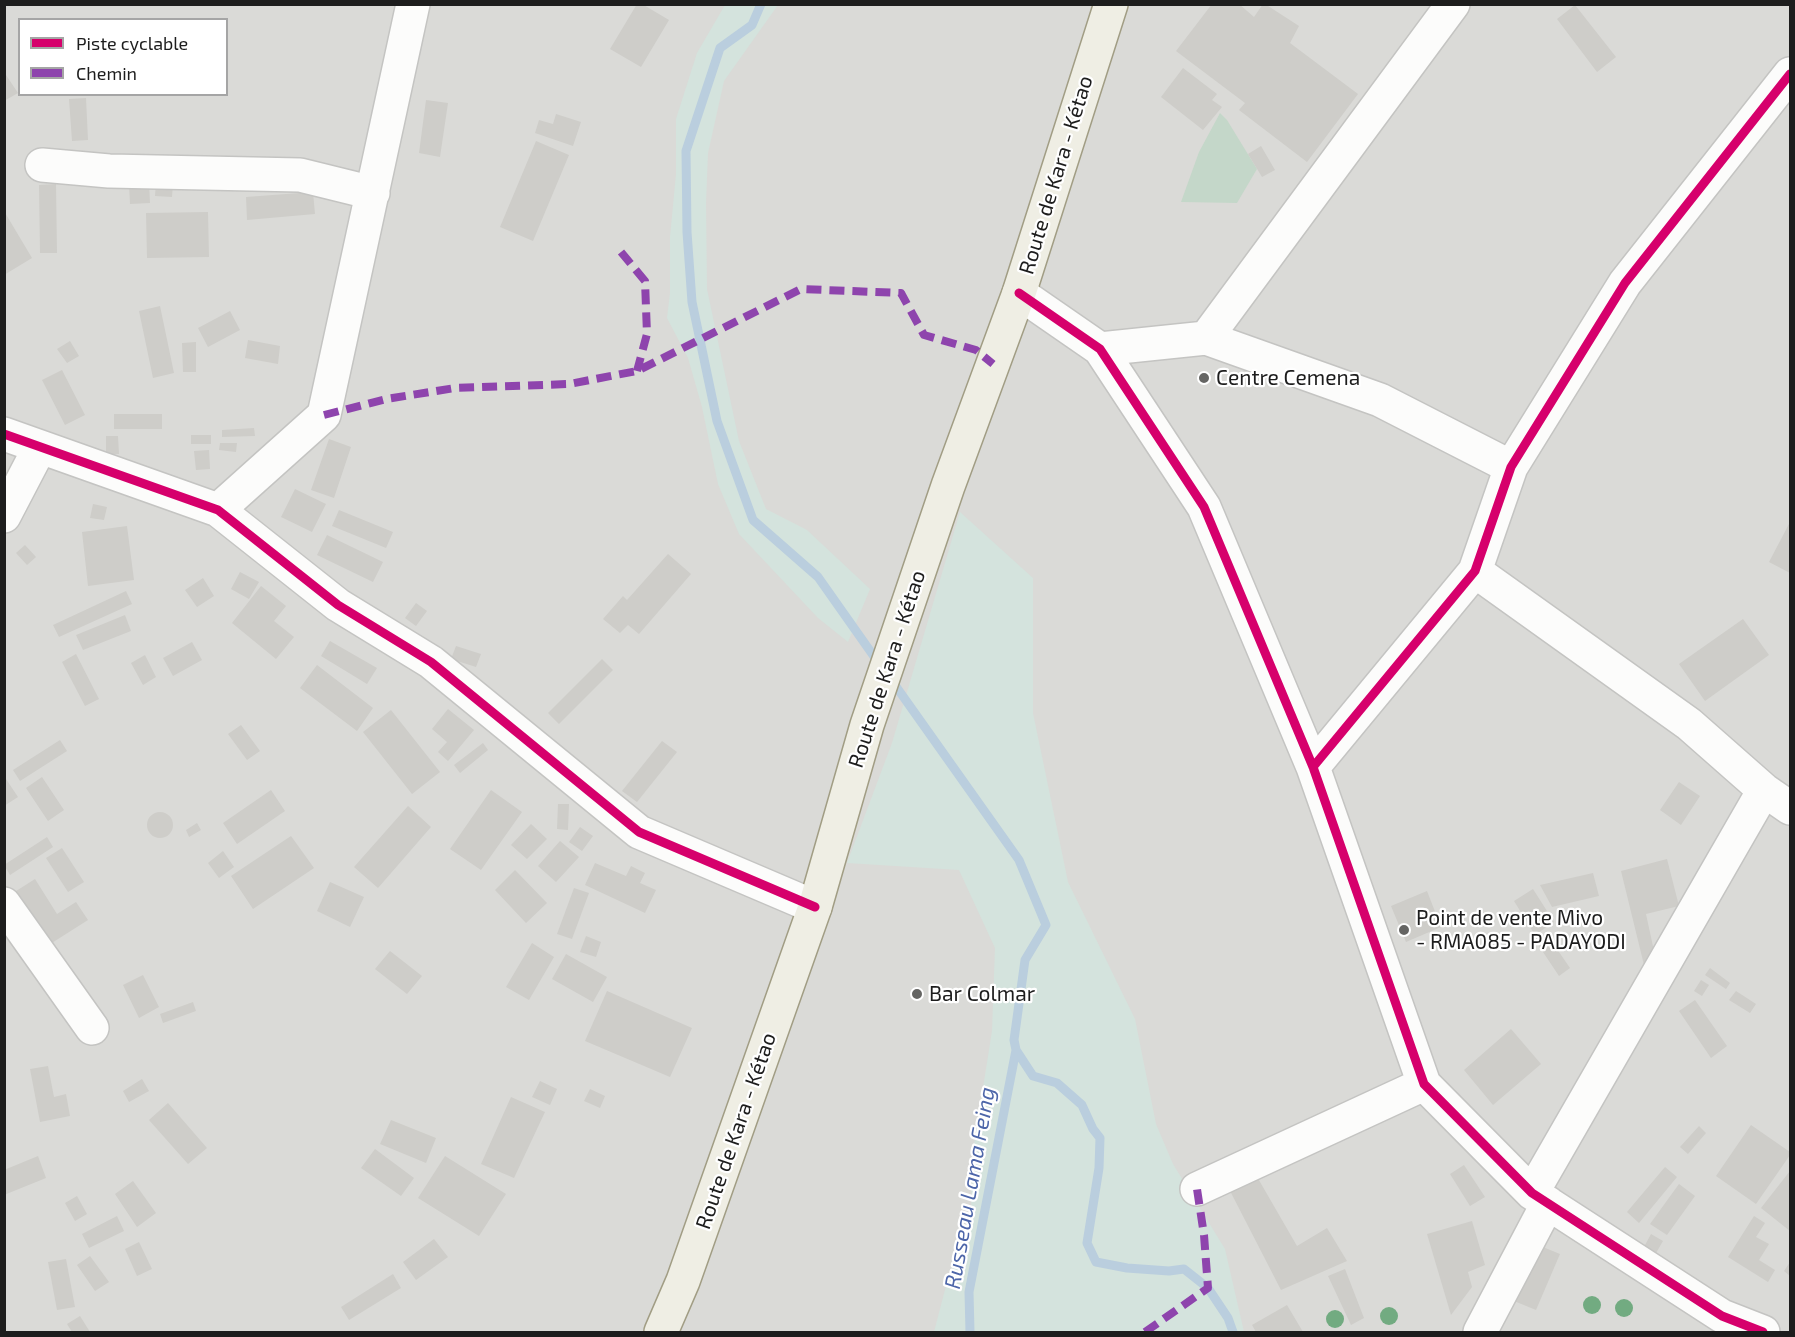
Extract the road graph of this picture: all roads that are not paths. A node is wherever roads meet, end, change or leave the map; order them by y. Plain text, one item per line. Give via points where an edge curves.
1 (413, 4) edge
2 (1111, 4) edge
3 (1453, 4) edge
4 (1791, 75) edge
5 (42, 165) dead end
6 (373, 193) junction
7 (1019, 293) junction
8 (1206, 338) junction
9 (1100, 349) junction
10 (4, 434) edge
11 (40, 447) junction
12 (1511, 467) junction
13 (218, 510) junction
14 (4, 516) edge
15 (1475, 571) junction
16 (1313, 767) junction
17 (1764, 790) junction
18 (1791, 808) edge
19 (4, 904) edge
20 (815, 907) junction
21 (92, 1028) dead end
22 (1424, 1084) junction
23 (1197, 1189) dead end
24 (1540, 1198) junction
25 (661, 1332) edge
26 (1480, 1332) edge
27 (1763, 1332) edge

1 - 6 street
2 - 7 main road, Route de Kara - Kétao
3 - 8 street
4 - 12 street via 1625,283
5 - 6 street via 109,171 300,175
6 - 13 street via 324,415
7 - 9 street
7 - 20 main road, Route de Kara - Kétao via 867,725
8 - 9 street
8 - 12 street via 1380,400
9 - 16 street via 1204,507
10 - 11 street
11 - 13 street
11 - 14 street
12 - 15 street
13 - 20 street via 338,605 431,662 639,832
15 - 16 street
15 - 17 street via 1689,724
16 - 22 street
17 - 18 street
17 - 24 street
19 - 21 street
20 - 25 main road, Route de Kara - Kétao via 683,1281
22 - 23 street
22 - 24 street
24 - 26 street
24 - 27 street via 1722,1316

